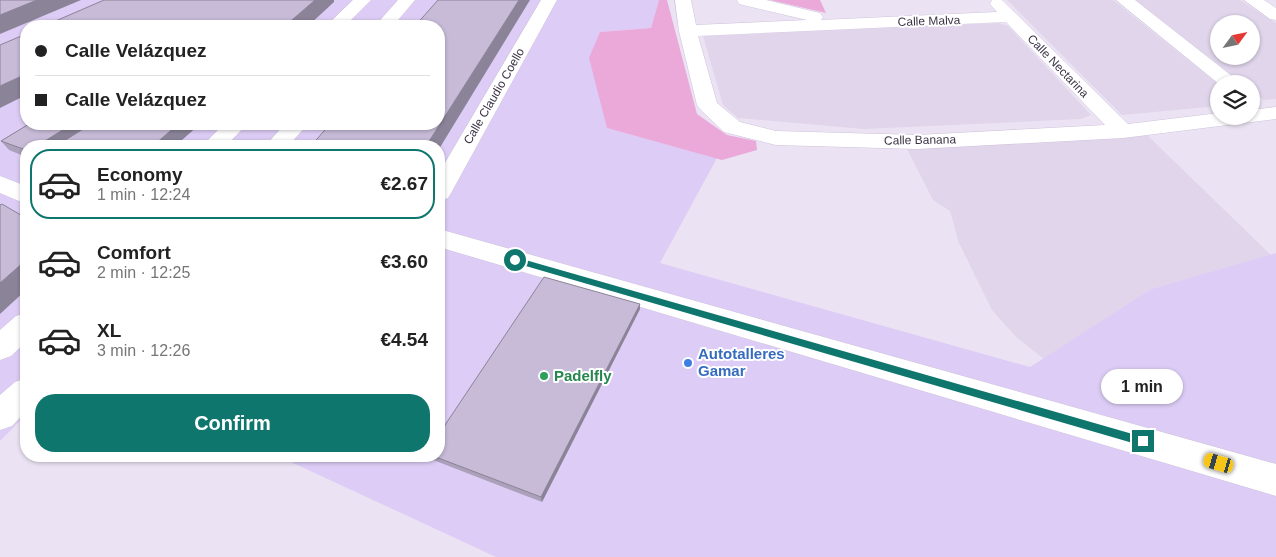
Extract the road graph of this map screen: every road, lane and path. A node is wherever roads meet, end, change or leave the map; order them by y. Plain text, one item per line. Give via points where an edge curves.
1 (363, 0) edge
2 (407, 0) edge
3 (549, 0) edge
4 (683, 0) edge
5 (745, 0) edge
6 (994, 0) edge
7 (1124, 0) edge
8 (1252, 0) edge
9 (1276, 15) edge
10 (1011, 17) junction
11 (341, 20) edge
12 (389, 20) edge
13 (847, 24) junction
14 (688, 31) junction
15 (1220, 75) edge
16 (1262, 115) edge
17 (230, 130) edge
18 (291, 130) edge
19 (1123, 131) junction
20 (219, 140) edge
21 (282, 140) edge
22 (445, 182) edge
23 (0, 183) edge
24 (20, 193) edge
25 (445, 240) edge
26 (20, 330) edge
27 (0, 348) edge
28 (20, 397) edge
29 (0, 416) edge
30 (1276, 480) edge

1 - 11 street
2 - 12 street
3 - 22 street, Calle Claudio Coello
4 - 14 street, Calle Banana
5 - 13 street, Calle Malva
6 - 10 street, Calle Nectarina
7 - 15 street
8 - 9 street
10 - 13 street, Calle Malva
10 - 19 street, Calle Nectarina
13 - 14 street, Calle Malva
14 - 19 street, Calle Banana via 707,105 732,127 776,138 917,142
16 - 19 street, Calle Banana
17 - 20 street
18 - 21 street
23 - 24 street
25 - 30 street
26 - 27 street
28 - 29 street

